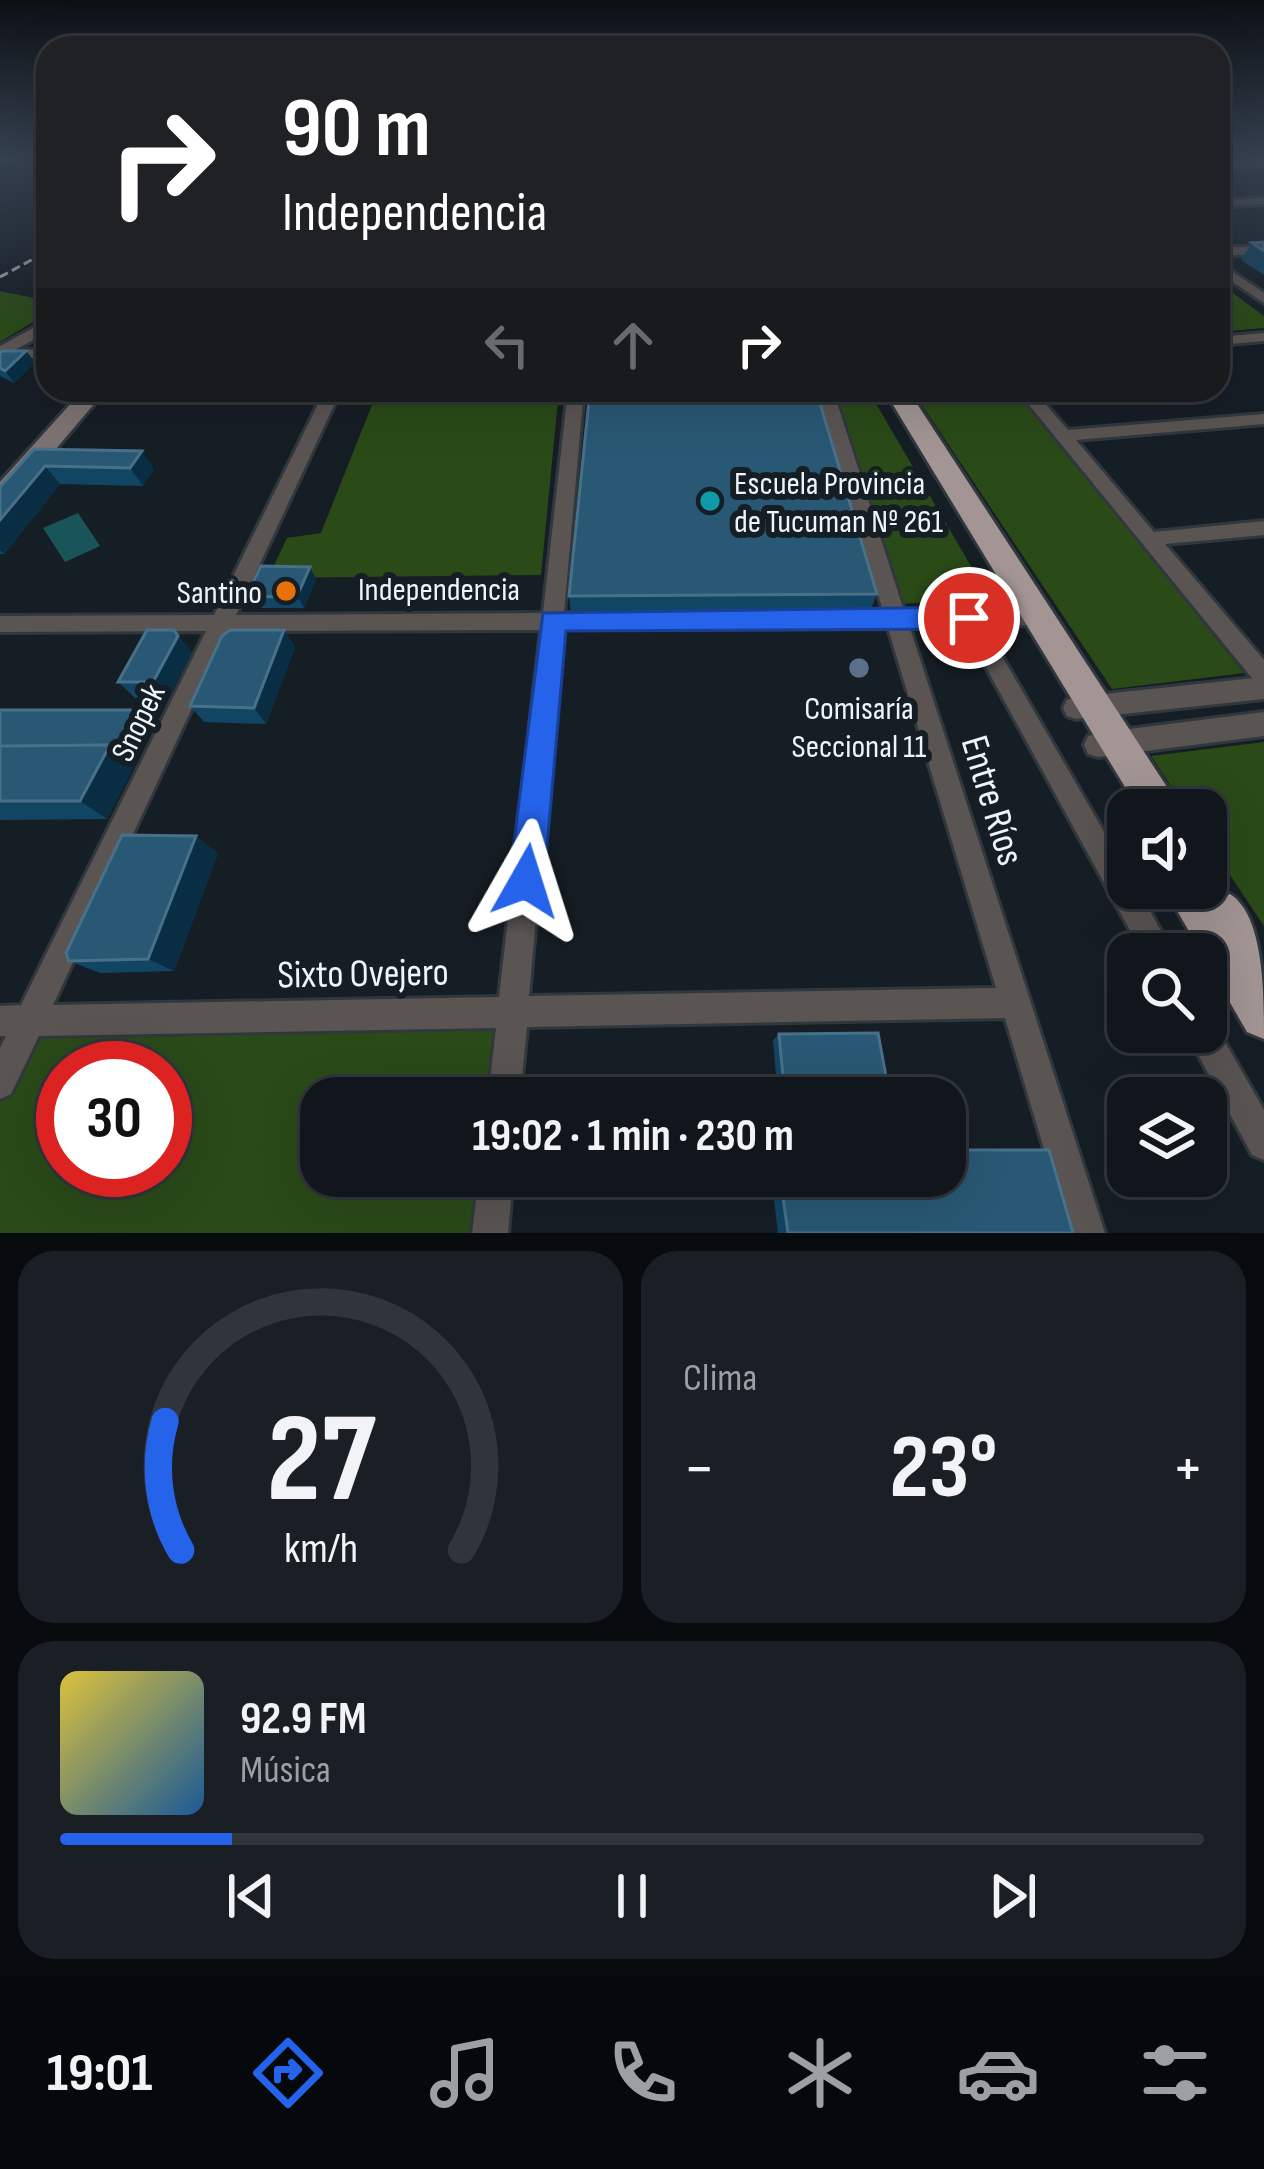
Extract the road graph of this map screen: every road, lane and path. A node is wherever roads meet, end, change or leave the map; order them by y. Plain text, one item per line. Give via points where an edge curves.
1 (1264, 250) edge
2 (1230, 251) edge
3 (1230, 275) edge
4 (1264, 299) edge
5 (36, 333) edge
6 (1264, 337) edge
7 (1230, 340) edge
8 (7, 353) edge
9 (64, 402) edge
10 (84, 402) edge
11 (327, 402) edge
12 (576, 402) edge
13 (829, 402) edge
14 (888, 402) edge
15 (903, 402) edge
16 (1035, 402) edge
17 (1264, 419) edge
18 (1063, 436) junction
19 (0, 472) edge
20 (0, 498) edge
21 (1264, 529) edge
22 (1149, 539) junction
23 (969, 618) junction
24 (896, 619) junction
25 (1022, 619) junction
26 (553, 621) junction
27 (221, 623) junction
28 (0, 624) edge
29 (1264, 676) edge
30 (1264, 688) edge
31 (1086, 707) junction
32 (1264, 724) edge
33 (1109, 743) junction
34 (1129, 789) edge
35 (1145, 789) edge
36 (1199, 909) edge
37 (1225, 909) edge
38 (1147, 933) edge
39 (1264, 970) edge
40 (1016, 1003) junction
41 (513, 1011) junction
42 (1264, 1015) edge
43 (15, 1020) edge
44 (1214, 1053) edge
45 (506, 1077) edge
46 (0, 1083) edge
47 (1264, 1143) edge
48 (494, 1197) edge
49 (490, 1233) edge
50 (1087, 1233) edge

1 - 2 street
3 - 4 street
5 - 8 street
6 - 7 street
9 - 19 main road
10 - 20 main road
11 - 27 street, Snopek
12 - 26 street
13 - 24 street, Entre Ríos
14 - 25 highway
15 - 31 highway
16 - 18 street
17 - 18 street
18 - 22 street
21 - 22 street
22 - 29 street
23 - 24 street, Independencia
23 - 25 street, Independencia
23 - 38 street
24 - 26 street, Independencia
24 - 40 street, Entre Ríos
25 - 31 highway
26 - 27 street, Independencia
26 - 41 street
27 - 28 street, Independencia
27 - 43 street, Snopek
30 - 31 street
31 - 33 highway
32 - 33 street
33 - 34 highway
33 - 35 highway
36 - 42 highway
37 - 39 highway
40 - 41 street, Sixto Ovejero
40 - 50 street, Entre Ríos
41 - 43 street, Sixto Ovejero
41 - 45 street
43 - 46 street, Snopek
44 - 47 street
48 - 49 street

